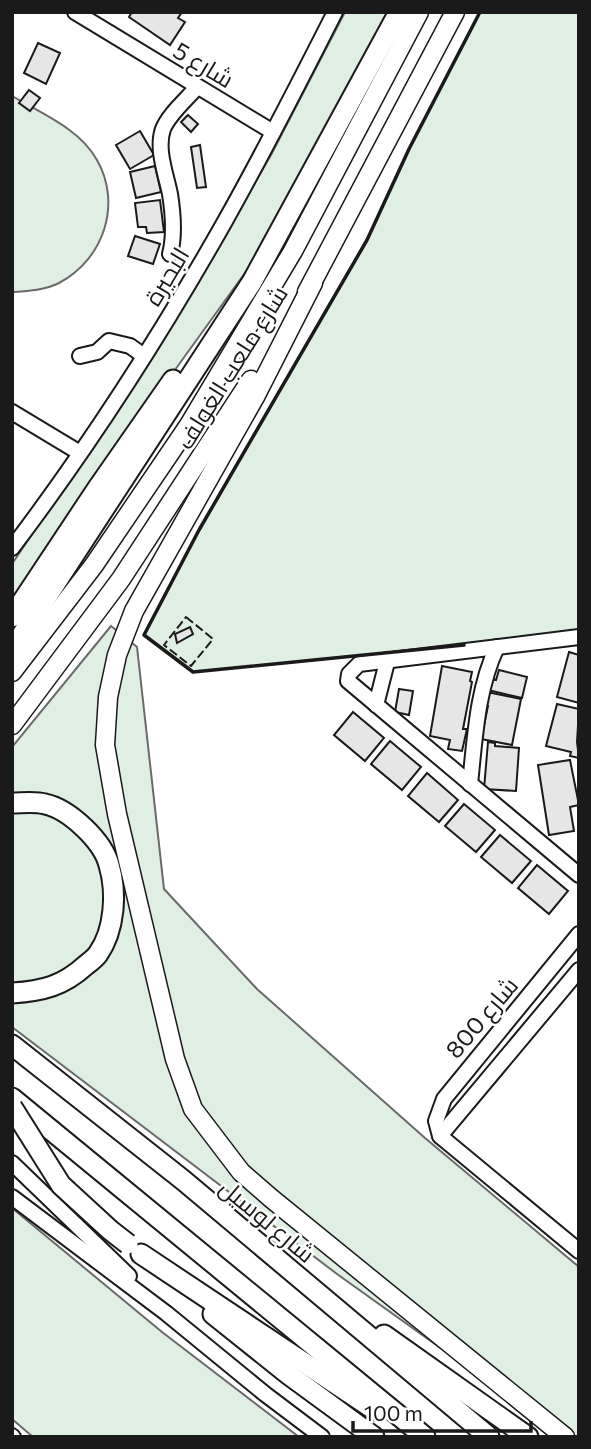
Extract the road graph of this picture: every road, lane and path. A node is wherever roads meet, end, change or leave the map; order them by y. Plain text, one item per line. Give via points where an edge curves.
1 (75, 12) edge
2 (335, 12) edge
3 (399, 12) edge
4 (419, 12) edge
5 (455, 12) edge
6 (197, 87) junction
7 (273, 132) junction
8 (170, 254) dead end
9 (252, 282) junction
10 (313, 283) junction
11 (80, 356) dead end
12 (145, 356) junction
13 (12, 412) edge
14 (80, 453) junction
15 (12, 548) edge
16 (12, 617) edge
17 (579, 637) edge
18 (497, 647) junction
19 (12, 650) edge
20 (387, 662) junction
21 (12, 672) edge
22 (376, 705) junction
23 (12, 725) edge
24 (470, 784) junction
25 (12, 803) edge
26 (579, 875) edge
27 (579, 934) edge
28 (564, 954) junction
29 (579, 968) edge
30 (12, 993) edge
31 (12, 1045) edge
32 (12, 1098) edge
33 (12, 1107) edge
34 (12, 1119) edge
35 (440, 1136) junction
36 (12, 1163) edge
37 (102, 1173) junction
38 (12, 1197) edge
39 (135, 1249) junction
40 (579, 1251) edge
41 (337, 1310) junction
42 (166, 1313) junction
43 (322, 1437) edge
44 (374, 1437) edge
45 (425, 1437) edge
46 (489, 1437) edge
47 (527, 1437) edge
48 (565, 1437) edge

1 - 6 street, شارع 5
2 - 7 street, البحيرة
3 - 9 highway
4 - 21 main road, شارع ملعب الغولف via 293,251 189,425 94,565
5 - 10 main road, شارع ملعب الغولف
6 - 7 street, شارع 5
6 - 8 street via 163,130 161,149 172,213
7 - 12 street, البحيرة
9 - 16 highway via 237,292 180,371
9 - 19 highway
10 - 23 main road, شارع ملعب الغولف via 135,558
10 - 48 main road via 256,396 134,611 117,654 108,697 106,745 117,814 175,1059 193,1109 241,1172
11 - 12 street via 97,352 109,341
12 - 14 street, البحيرة
13 - 14 street
14 - 15 street, البحيرة
17 - 18 street
18 - 20 street
18 - 24 street via 477,720
20 - 22 street
20 - 22 street via 359,664 349,674 349,684
22 - 24 street
24 - 26 street
25 - 30 highway via 45,804 70,816 94,838 109,863 114,898 98,955 71,979 40,991
27 - 28 street, شارع 800
28 - 29 street
28 - 35 street, شارع 800 via 444,1099 436,1121
29 - 35 street, شارع 800
31 - 41 highway, شارع لوسيل
32 - 37 highway
33 - 39 highway, bridge via 61,1185
34 - 37 highway
35 - 40 street
36 - 42 street
37 - 45 highway
38 - 42 street
39 - 44 highway
39 - 45 highway via 393,1422
41 - 46 highway, شارع لوسيل
41 - 47 highway via 387,1337
42 - 43 street

